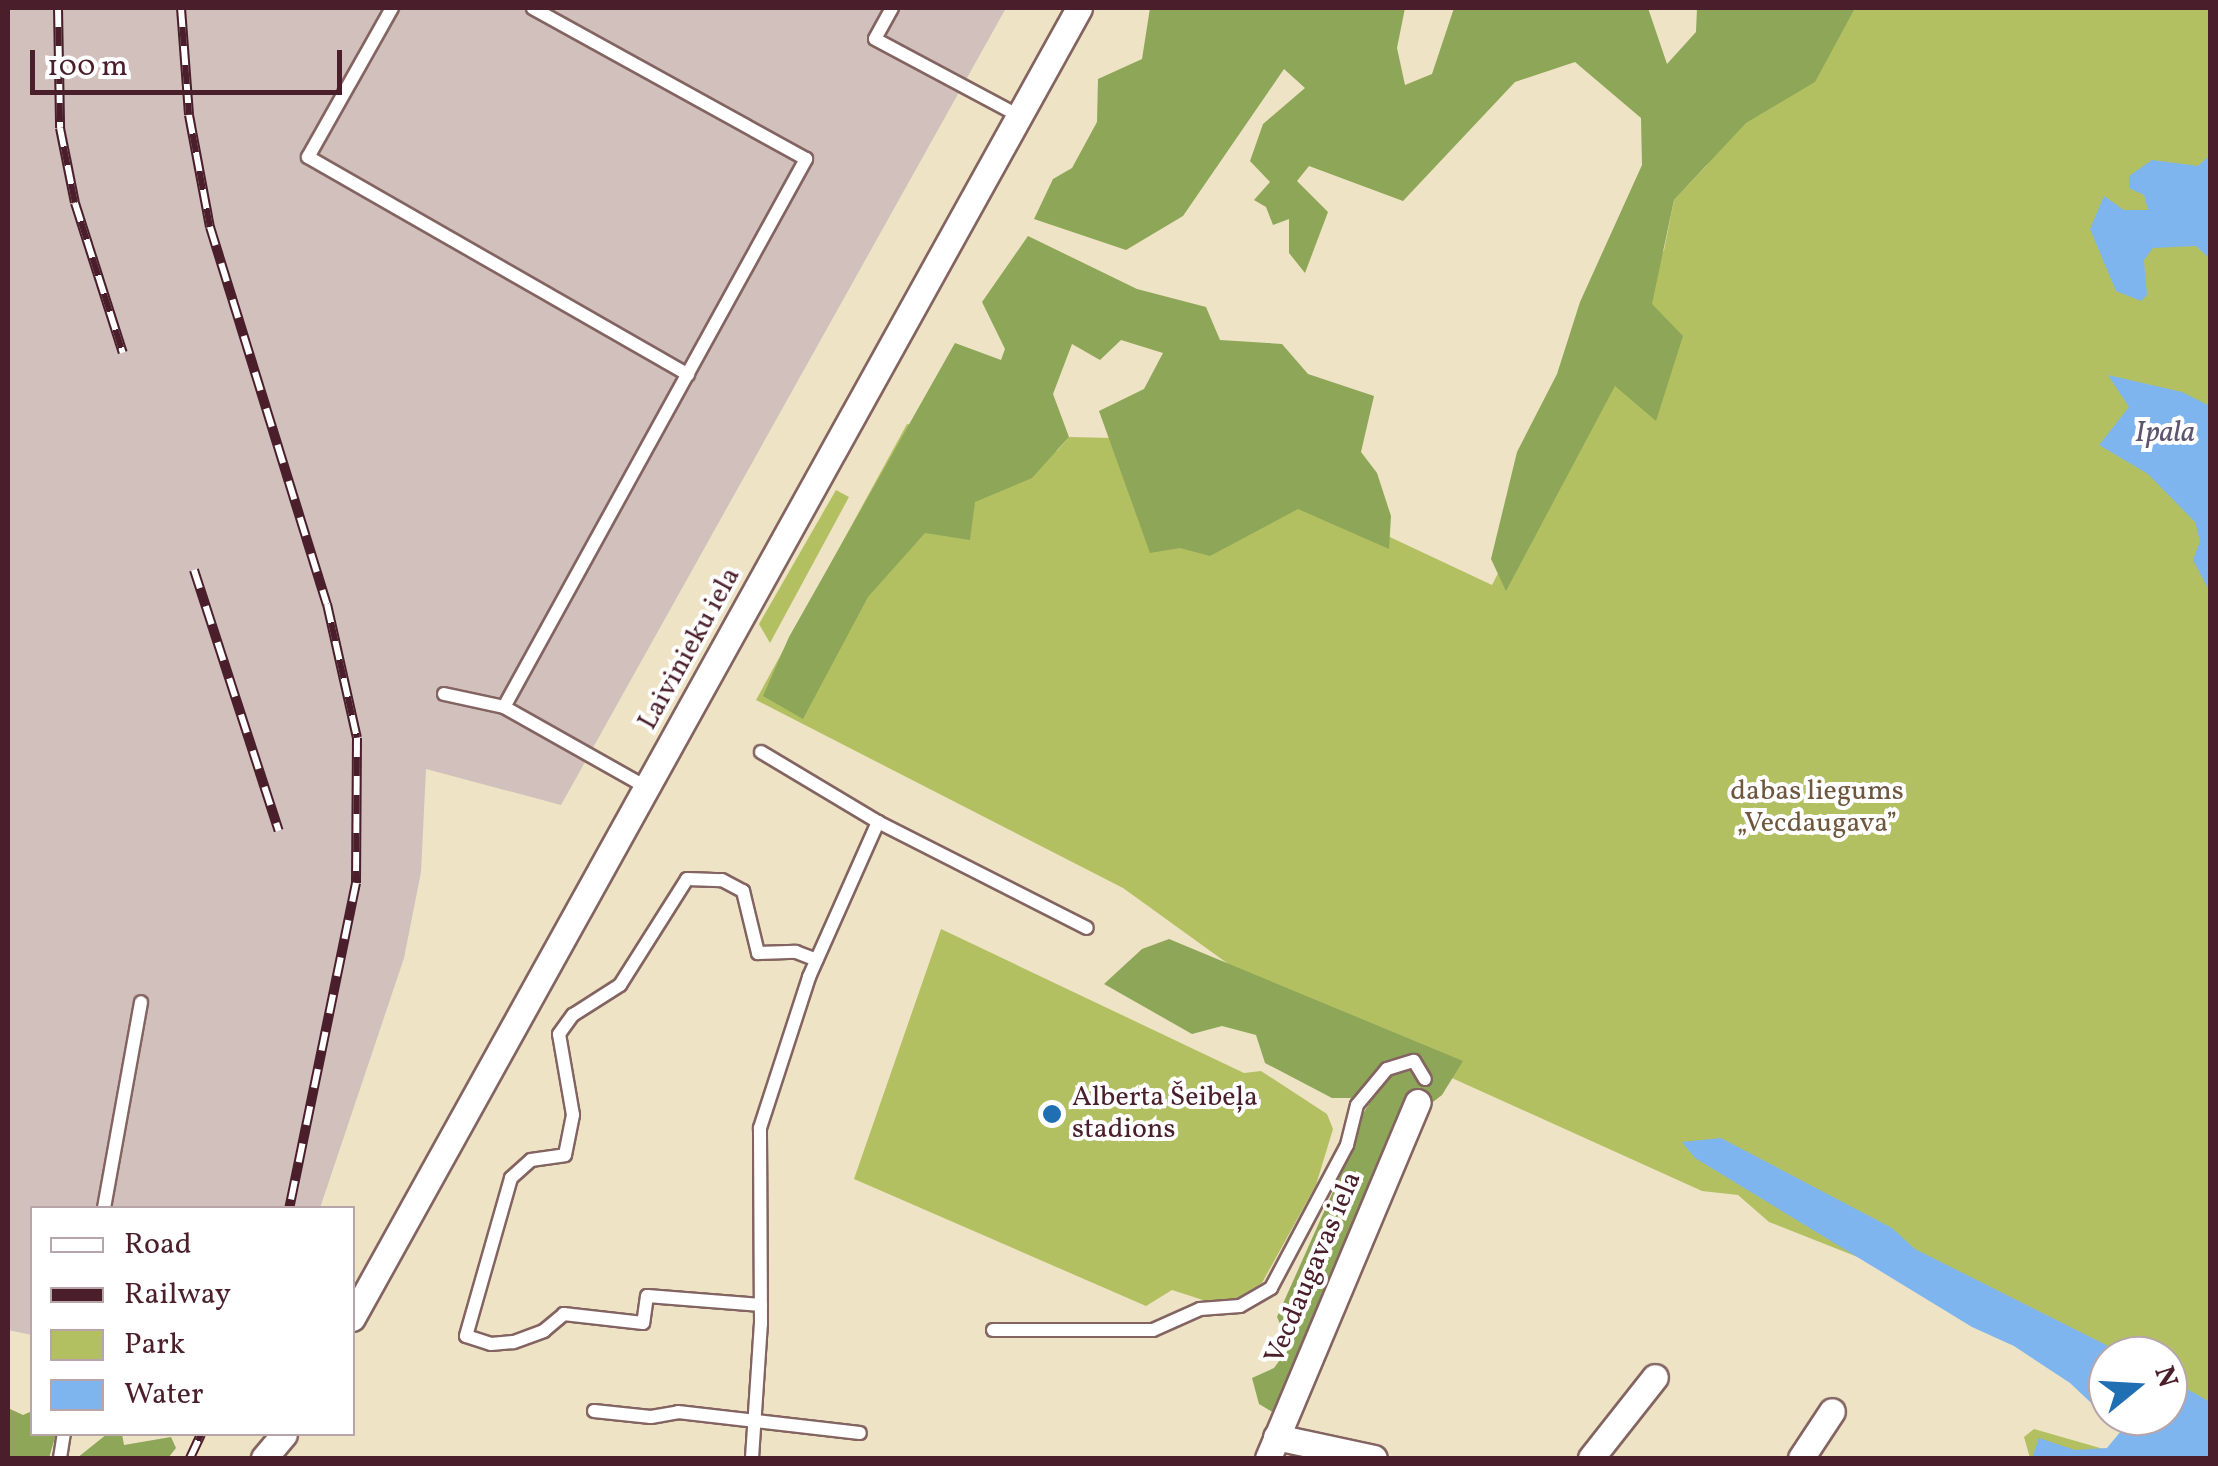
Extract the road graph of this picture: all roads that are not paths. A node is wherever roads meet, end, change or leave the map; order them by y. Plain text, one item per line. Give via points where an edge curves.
1 (392, 8) edge
2 (533, 8) edge
3 (892, 8) edge
4 (1079, 8) edge
5 (1019, 116) junction
6 (688, 375) junction
7 (444, 694) dead end
8 (504, 707) junction
9 (760, 752) dead end
10 (648, 788) junction
11 (878, 822) junction
12 (1088, 928) dead end
13 (817, 960) junction
14 (141, 1002) dead end
15 (1421, 1091) joint
16 (104, 1206) edge
17 (761, 1304) junction
18 (355, 1313) edge
19 (994, 1330) dead end
20 (1654, 1377) dead end
21 (594, 1411) dead end
22 (1832, 1411) dead end
23 (754, 1423) junction
24 (860, 1433) dead end
25 (282, 1436) edge
26 (1272, 1448) edge
27 (264, 1458) edge
28 (752, 1458) edge
29 (1374, 1458) edge
30 (1591, 1458) edge
31 (1801, 1458) edge

1 - 6 lane via 308,157
2 - 6 lane via 806,158
3 - 5 lane via 876,39
4 - 5 street, Laivinieku iela
5 - 10 street, Laivinieku iela
6 - 8 lane
7 - 8 lane
8 - 10 lane
9 - 11 lane
10 - 18 street, Laivinieku iela
11 - 12 lane
11 - 13 lane
13 - 17 lane via 760,1128
13 - 17 lane via 796,952 758,952 743,891 722,880 687,879 620,985 573,1015 560,1034 574,1116 565,1155 532,1160 511,1178 466,1336 513,1342 564,1314 643,1323 647,1296
14 - 16 lane
15 - 19 lane via 1414,1061 1387,1069 1358,1106 1347,1145 1271,1288 1240,1306 1200,1308 1153,1330
15 - 26 street, Vecdaugavas iela
17 - 23 lane
20 - 30 street
21 - 23 lane via 651,1417 678,1412
22 - 31 street
23 - 24 lane
23 - 28 lane
25 - 27 street
26 - 29 street

